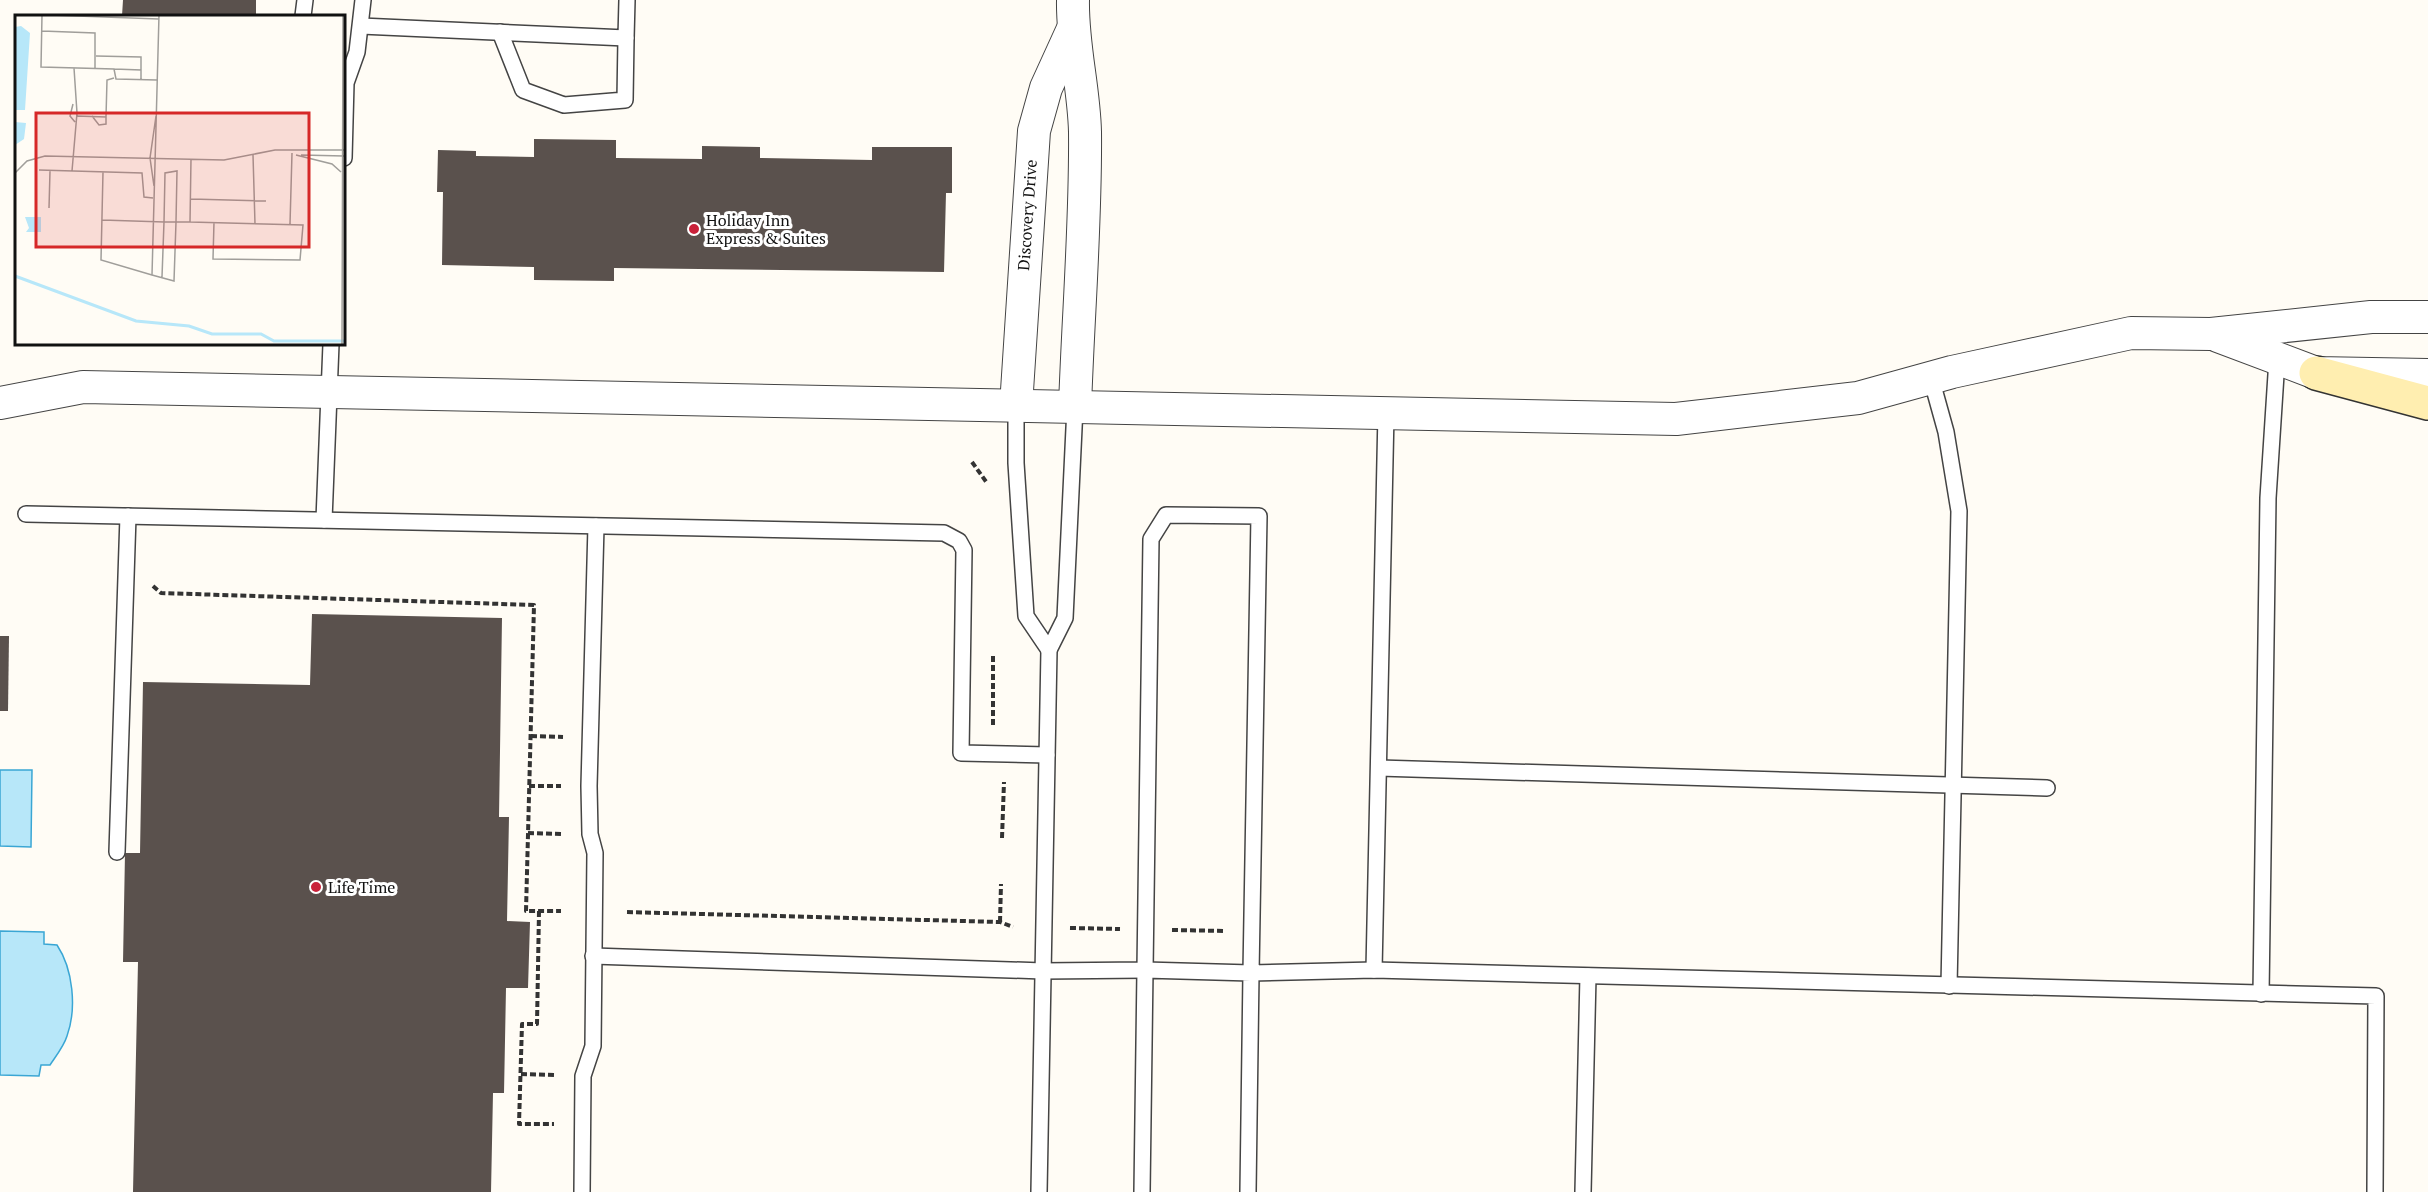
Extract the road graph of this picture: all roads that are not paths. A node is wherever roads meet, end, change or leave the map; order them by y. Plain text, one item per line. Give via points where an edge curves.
1 (305, 0) edge
2 (363, 0) edge
3 (627, 0) edge
4 (1073, 0) edge
5 (303, 15) edge
6 (361, 26) junction
7 (1072, 31) junction
8 (500, 32) junction
9 (626, 38) junction
10 (345, 81) edge
11 (2428, 318) edge
12 (2211, 334) junction
13 (331, 345) edge
14 (2277, 359) junction
15 (2316, 373) junction
16 (2428, 375) edge
17 (1931, 378) junction
18 (330, 392) junction
19 (0, 403) edge
20 (2428, 403) edge
21 (1016, 406) junction
22 (1075, 407) junction
23 (1386, 413) junction
24 (26, 514) dead end
25 (129, 516) junction
26 (324, 520) junction
27 (596, 526) junction
28 (1049, 650) junction
29 (1047, 755) junction
30 (1378, 768) junction
31 (1953, 785) junction
32 (2047, 788) dead end
33 (117, 852) dead end
34 (593, 956) junction
35 (1145, 970) junction
36 (1374, 970) junction
37 (1043, 971) junction
38 (1251, 973) junction
39 (1588, 976) junction
40 (1949, 986) junction
41 (2261, 994) junction
42 (582, 1192) edge
43 (1039, 1192) edge
44 (1142, 1192) edge
45 (1248, 1192) edge
46 (1583, 1192) edge
47 (2375, 1192) edge

1 - 5 lane
2 - 6 lane
3 - 9 lane
4 - 7 street, Discovery Drive
6 - 8 lane
6 - 10 lane via 357,52
7 - 21 street, Discovery Drive via 1046,88 1034,131
7 - 22 street, Discovery Drive via 1082,86 1084,132
8 - 9 lane
8 - 9 lane via 524,90 564,105 626,100
11 - 12 street via 2371,317
12 - 14 street
12 - 17 street via 2131,333
13 - 18 lane
14 - 15 street
14 - 41 lane via 2268,498
15 - 16 street
15 - 20 main road
17 - 23 street via 1858,398 1676,419
17 - 31 lane via 1946,432 1959,511
18 - 19 street via 84,387
18 - 21 street
18 - 26 lane
21 - 22 street
21 - 28 lane via 1026,616
22 - 23 street
22 - 28 lane via 1065,618
23 - 30 lane
24 - 25 lane
25 - 26 lane
25 - 33 lane
26 - 27 lane
27 - 29 lane via 944,533 959,541 964,550 961,753
27 - 34 lane via 590,834 595,853
28 - 29 lane
29 - 37 lane
30 - 31 lane
30 - 36 lane
31 - 32 lane
31 - 40 lane
34 - 37 lane
34 - 42 lane via 593,1046 583,1076
35 - 37 lane
35 - 38 lane
35 - 38 lane via 1151,539 1166,515 1259,516
35 - 44 lane
36 - 38 lane
36 - 39 lane
37 - 43 lane
38 - 45 lane
39 - 40 lane
39 - 46 lane
40 - 41 lane
41 - 47 lane via 2376,996

